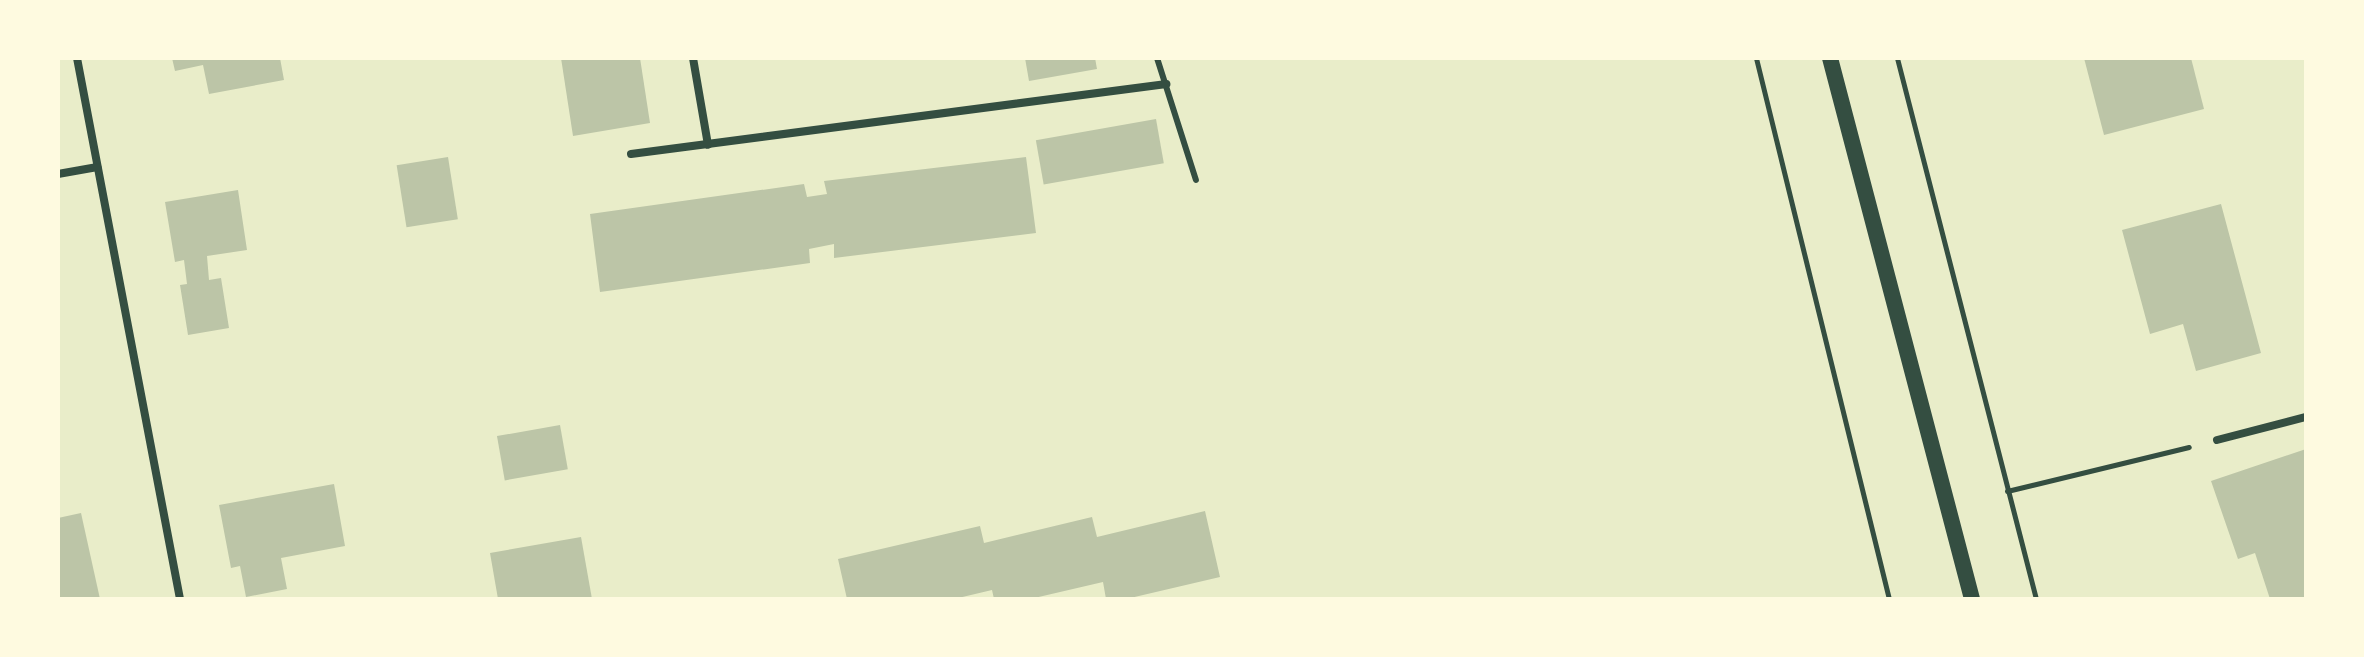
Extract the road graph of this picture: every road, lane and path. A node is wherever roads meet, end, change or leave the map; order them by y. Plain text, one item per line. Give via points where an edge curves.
1 (77, 58) edge
2 (693, 58) edge
3 (1157, 58) edge
4 (1756, 58) edge
5 (1830, 58) edge
6 (1897, 58) edge
7 (1166, 84) junction
8 (708, 145) junction
9 (631, 154) dead end
10 (97, 167) junction
11 (58, 174) edge
12 (1196, 180) dead end
13 (2306, 417) edge
14 (2217, 440) joint
15 (2007, 491) junction
16 (180, 599) edge
17 (1889, 599) edge
18 (1972, 599) edge
19 (2036, 599) edge

1 - 10 street
2 - 8 street
3 - 7 lane
4 - 17 path
5 - 18 main road
6 - 15 path
7 - 8 street
7 - 12 lane
8 - 9 street
10 - 11 street
10 - 16 street
13 - 14 street
14 - 15 path
15 - 19 path

